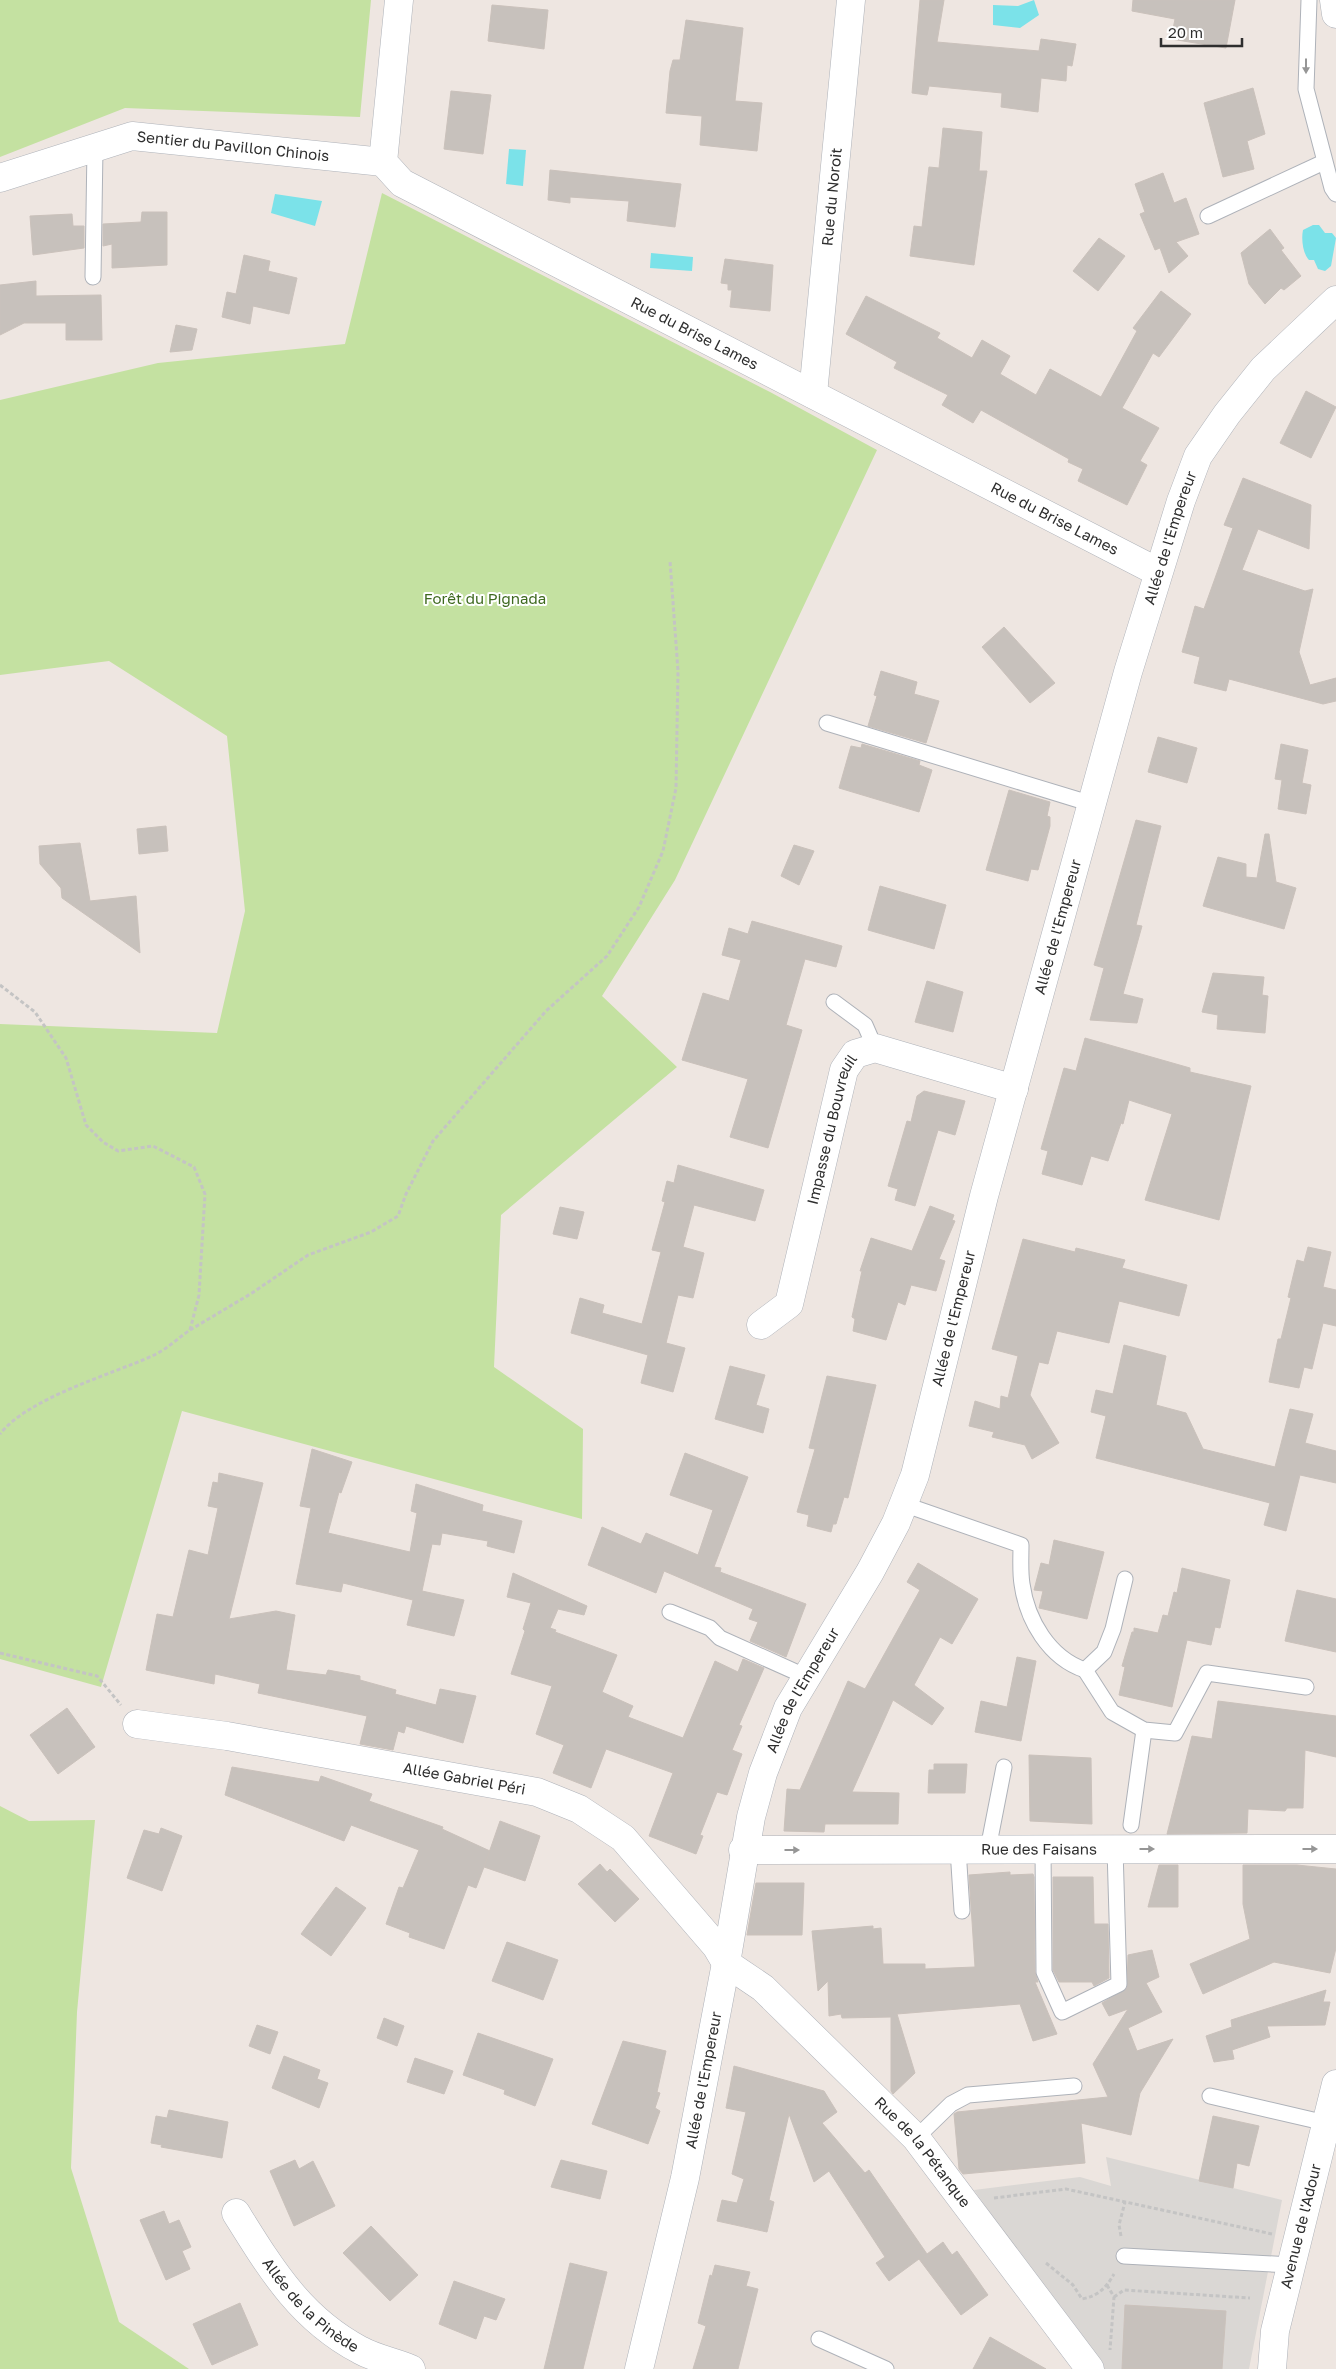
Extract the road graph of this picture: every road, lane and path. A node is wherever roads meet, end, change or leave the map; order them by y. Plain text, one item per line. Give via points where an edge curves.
1 (399, 0) edge
2 (851, 0) edge
3 (1309, 0) edge
4 (1334, 0) edge
5 (1336, 14) edge
6 (95, 148) junction
7 (383, 162) junction
8 (1324, 162) junction
9 (0, 178) edge
10 (1336, 194) edge
11 (1208, 216) dead end
12 (93, 277) dead end
13 (1336, 300) edge
14 (812, 394) junction
15 (670, 561) dead end
16 (1158, 572) junction
17 (827, 723) dead end
18 (1092, 804) junction
19 (0, 985) edge
20 (834, 1002) dead end
21 (875, 1048) junction
22 (1014, 1089) junction
23 (761, 1325) dead end
24 (190, 1330) junction
25 (0, 1434) edge
26 (903, 1504) junction
27 (1125, 1579) dead end
28 (670, 1612) dead end
29 (0, 1652) edge
30 (1084, 1670) junction
31 (806, 1677) junction
32 (1306, 1687) dead end
33 (137, 1724) joint
34 (1144, 1730) junction
35 (1004, 1767) dead end
36 (1131, 1826) dead end
37 (958, 1849) junction
38 (1043, 1849) junction
39 (1115, 1849) junction
40 (1336, 1849) edge
41 (743, 1850) junction
42 (988, 1850) junction
43 (962, 1911) dead end
44 (726, 1963) junction
45 (1336, 2084) edge
46 (1074, 2086) dead end
47 (1210, 2096) dead end
48 (1326, 2123) junction
49 (916, 2138) junction
50 (964, 2202) junction
51 (1125, 2202) junction
52 (236, 2213) dead end
53 (1273, 2234) dead end
54 (1124, 2256) junction
55 (1042, 2261) dead end
56 (1291, 2265) junction
57 (1107, 2285) junction
58 (1114, 2297) junction
59 (1250, 2298) dead end
60 (819, 2340) dead end
61 (1100, 2364) edge
62 (411, 2369) edge
63 (639, 2369) edge
64 (886, 2369) edge
65 (1272, 2369) edge

1 - 7 street
2 - 14 street, Rue du Noroit
3 -> 8 lane via 1306,89
4 - 5 street
6 - 7 street, Sentier du Pavillon Chinois via 132,136
6 - 9 street, Sentier du Pavillon Chinois
6 - 12 lane
7 - 14 street, Rue du Brise Lames via 402,183
8 - 10 lane
8 - 11 lane
13 - 16 street, Allée de l'Empereur via 1263,369 1198,456
14 - 16 street, Rue du Brise Lames
15 - 24 path via 678,671 676,788 663,851 639,906 607,956 546,1011 433,1141 398,1216 371,1232 308,1255 252,1294
16 - 18 street, Allée de l'Empereur
17 - 18 lane
18 - 22 street, Allée de l'Empereur
19 - 24 path via 34,1012 66,1058 86,1125 103,1142 118,1151 153,1146 194,1167 205,1194 199,1296
20 - 21 lane via 865,1025
21 - 22 street, Impasse du Bouvreuil
21 - 23 street, Impasse du Bouvreuil via 855,1054 844,1070 788,1304
22 - 26 street, Allée de l'Empereur via 984,1196 928,1426
24 - 25 path via 155,1355 47,1401 9,1422
26 - 30 lane via 1021,1545 1022,1585 1030,1614 1048,1647 1069,1665
26 - 31 street, Allée de l'Empereur via 870,1572
27 - 30 lane via 1104,1652
28 - 31 lane via 710,1628 720,1638
29 - 33 path via 97,1676
30 - 34 lane via 1112,1712
31 - 41 street, Allée de l'Empereur via 788,1708 763,1774
32 - 34 lane via 1207,1672 1175,1733
33 - 44 street, Allée Gabriel Péri via 227,1736 537,1792 580,1809 623,1838 716,1946
34 - 36 lane
35 - 42 lane
41 -> 37 street, Rue des Faisans
37 - 42 street, Rue des Faisans
37 - 43 lane
38 - 39 street, Rue des Faisans
38 - 39 lane via 1044,1972 1062,2012 1119,1984
38 - 42 street, Rue des Faisans
39 -> 40 street, Rue des Faisans
41 - 44 street, Allée de l'Empereur
44 - 49 street, Rue de la Pétanque via 763,1988
44 - 63 street, Allée de l'Empereur via 685,2178
45 - 48 street, Avenue de l'Adour
46 - 49 lane via 968,2095 951,2104
47 - 48 lane
48 - 56 street, Avenue de l'Adour
49 - 50 street, Rue de la Pétanque
50 - 51 path via 1066,2189
50 - 61 street, Rue de la Pétanque
51 - 53 path
51 - 54 path via 1119,2225
52 - 62 street, Allée de la Pinède via 277,2278 320,2325 361,2351
54 - 56 lane
54 - 57 path
55 - 57 path via 1073,2285 1082,2299 1094,2296
56 - 65 street, Avenue de l'Adour via 1275,2331
57 - 58 path
58 - 59 path via 1124,2290
58 - 61 path
60 - 64 lane

